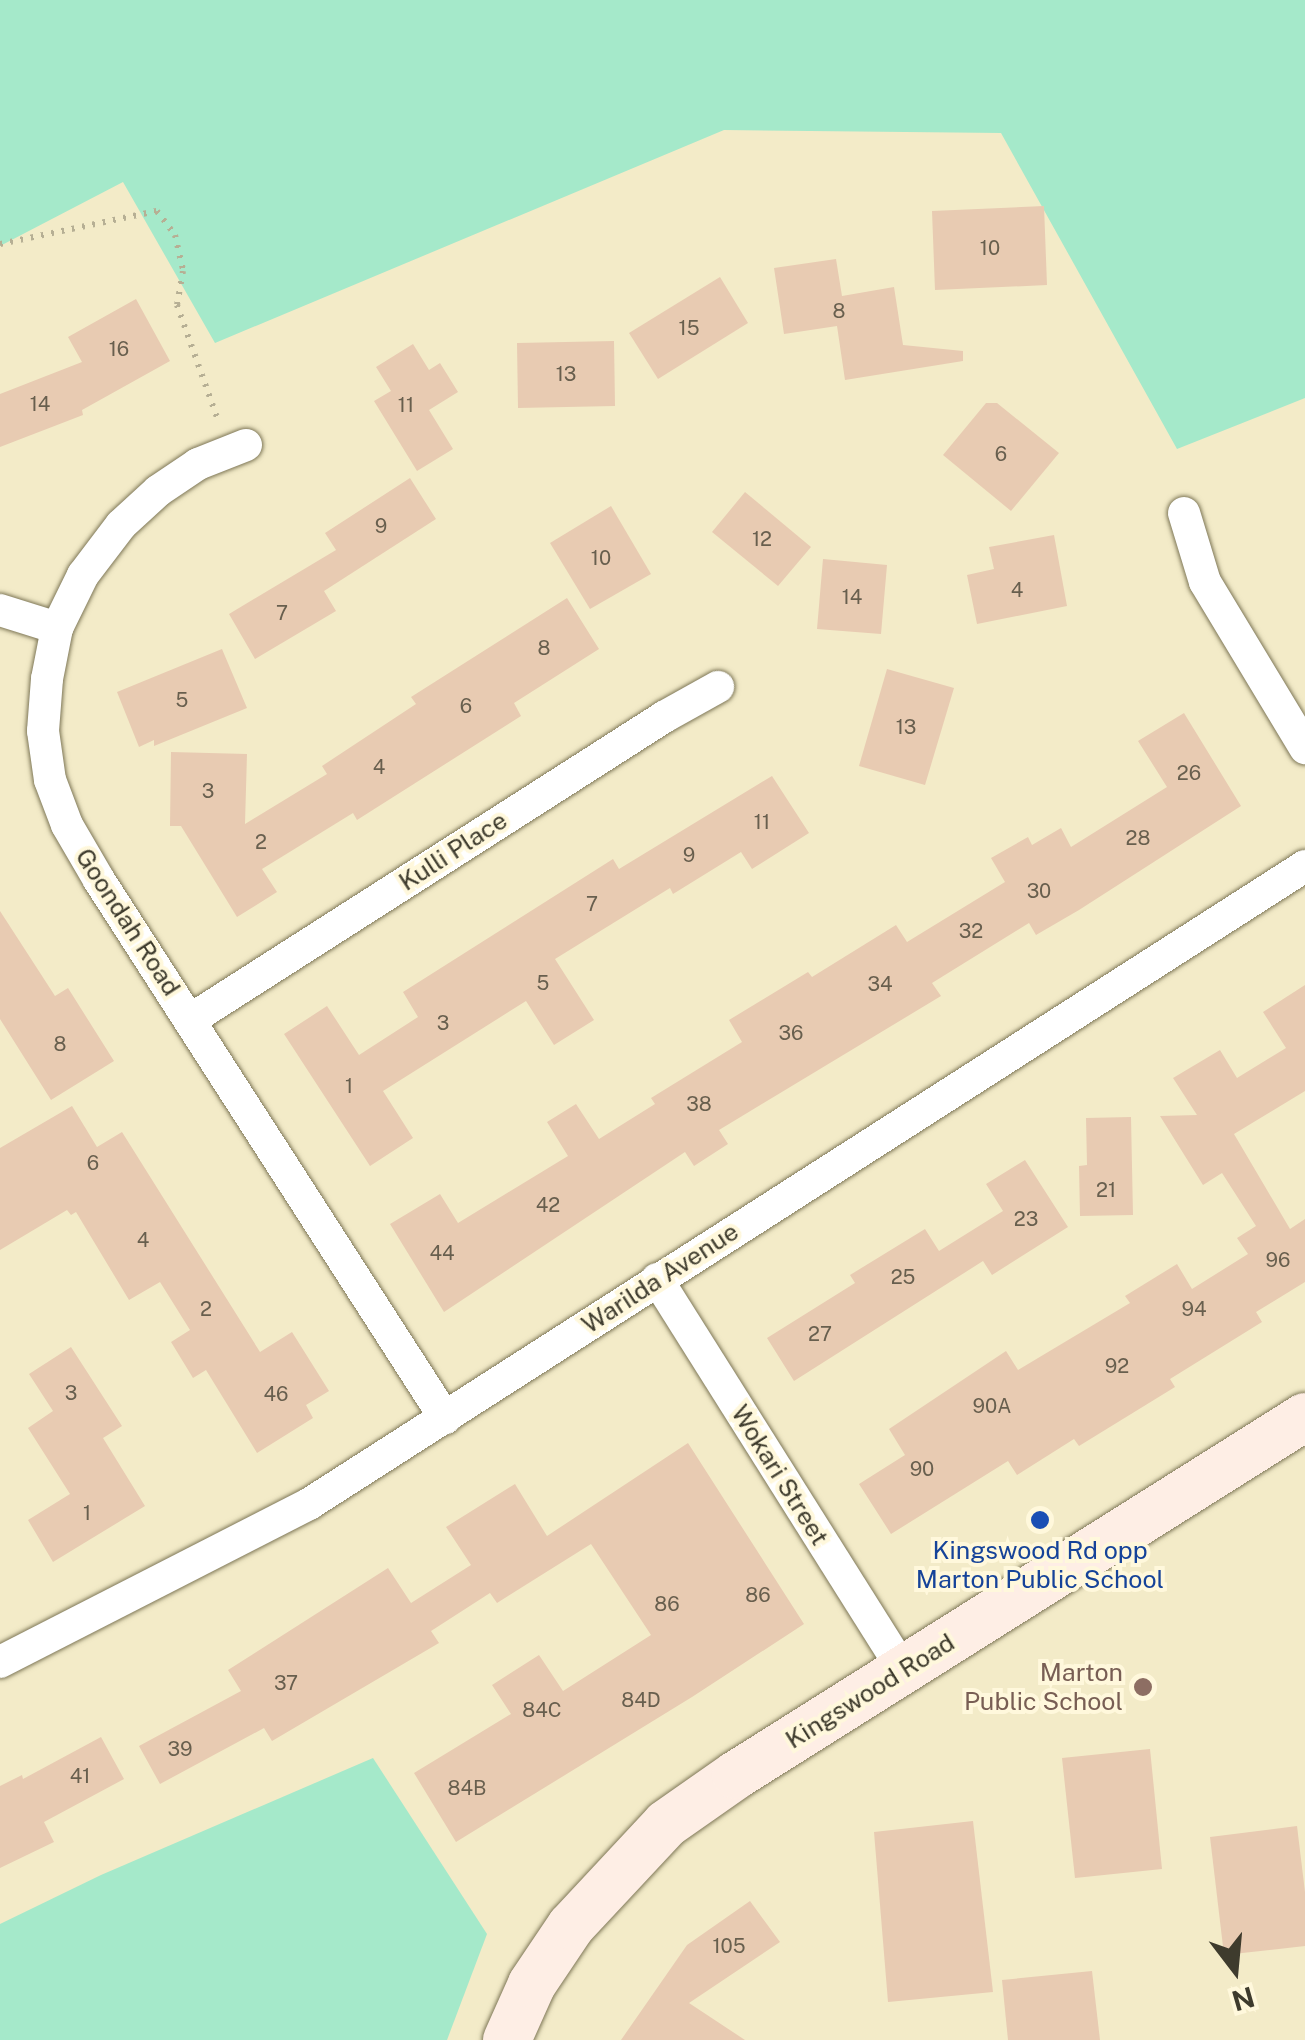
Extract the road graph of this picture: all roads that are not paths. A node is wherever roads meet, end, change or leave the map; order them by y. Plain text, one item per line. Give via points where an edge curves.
1 (238, 448) road end
2 (1184, 513) dead end
3 (0, 610) edge
4 (57, 628) junction
5 (718, 687) dead end
6 (1305, 748) edge
7 (1305, 866) edge
8 (190, 1020) junction
9 (657, 1279) junction
10 (1305, 1417) edge
11 (444, 1418) junction
12 (0, 1662) edge
13 (903, 1670) junction
14 (507, 2040) edge

1 - 4 street, Goondah Road via 198,464 121,525 84,574
2 - 6 street via 1205,582
3 - 4 street
4 - 8 street, Goondah Road via 43,731 50,780 67,825
5 - 8 street, Kulli Place
7 - 9 street, Warilda Avenue
8 - 11 street, Goondah Road
9 - 11 street, Warilda Avenue
9 - 13 street, Wokari Street
10 - 13 street, Kingswood Road
11 - 12 street, Warilda Avenue via 234,1545
13 - 14 street, Kingswood Road via 666,1824 571,1926 532,1984

